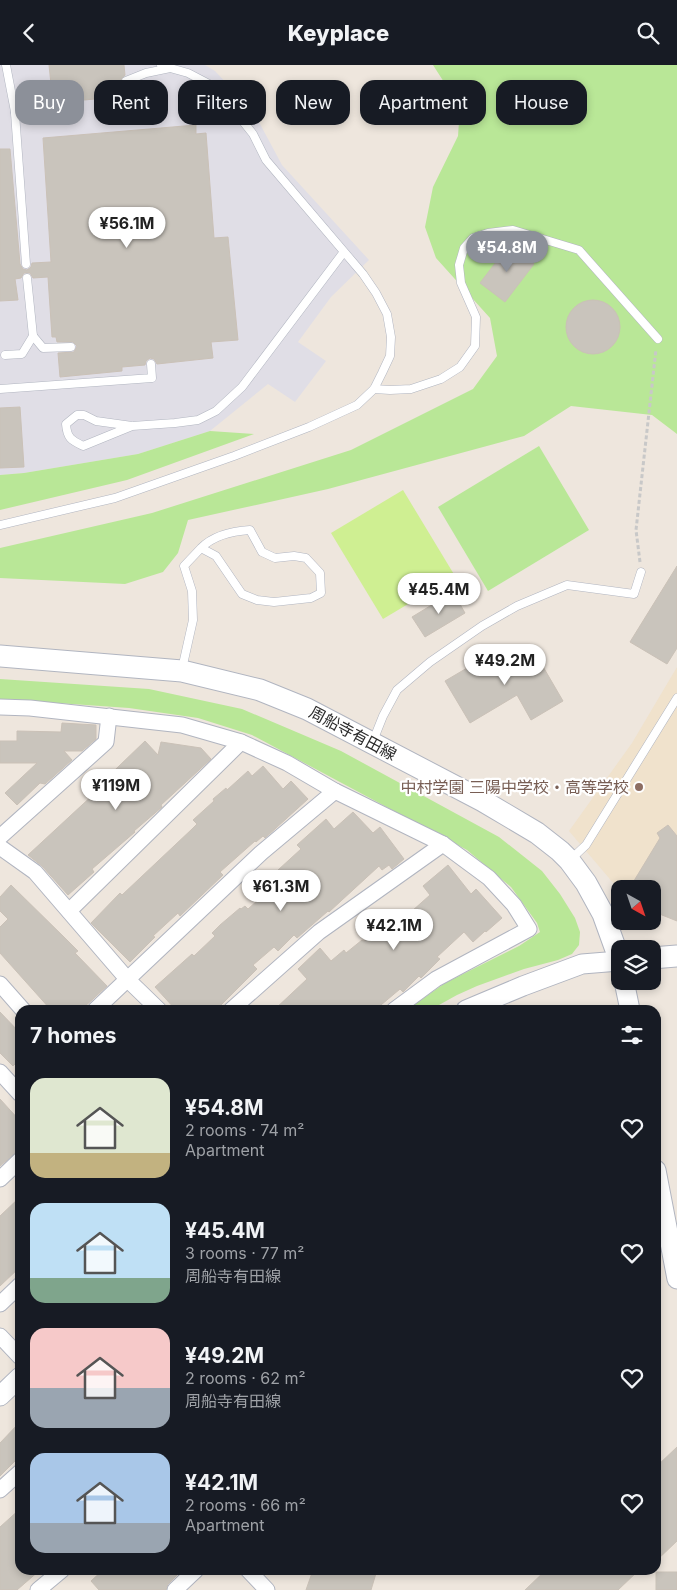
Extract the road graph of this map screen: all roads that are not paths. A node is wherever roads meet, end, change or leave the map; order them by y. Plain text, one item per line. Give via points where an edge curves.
1 (6, 65) edge
2 (161, 65) edge
3 (170, 68) junction
4 (128, 80) edge
5 (15, 113) edge
6 (17, 125) edge
7 (343, 253) junction
8 (26, 264) dead end
9 (28, 278) dead end
10 (33, 335) junction
11 (658, 339) road end
12 (71, 347) dead end
13 (5, 355) dead end
14 (151, 364) dead end
15 (0, 389) edge
16 (374, 389) junction
17 (132, 426) junction
18 (0, 525) edge
19 (201, 548) junction
20 (641, 572) road end
21 (0, 656) edge
22 (182, 671) junction
23 (677, 698) edge
24 (0, 707) edge
25 (109, 716) junction
26 (241, 742) junction
27 (372, 743) junction
28 (335, 791) junction
29 (0, 837) edge
30 (443, 844) junction
31 (0, 847) edge
32 (569, 860) junction
33 (69, 911) junction
34 (612, 940) edge
35 (677, 956) edge
36 (661, 957) edge
37 (611, 966) edge
38 (128, 980) junction
39 (0, 984) edge
40 (626, 990) edge
41 (19, 1005) edge
42 (100, 1005) edge
43 (154, 1005) edge
44 (237, 1005) edge
45 (401, 1005) edge
46 (478, 1005) edge
47 (629, 1005) edge
48 (0, 1072) edge
49 (15, 1088) edge
50 (15, 1166) edge
51 (0, 1179) edge
52 (661, 1196) edge
53 (677, 1279) edge
54 (15, 1290) edge
55 (0, 1304) edge
56 (0, 1336) edge
57 (15, 1352) edge
58 (15, 1382) edge
59 (0, 1396) edge
60 (15, 1476) edge
61 (0, 1490) edge
62 (56, 1575) edge
63 (191, 1575) edge
64 (253, 1575) edge
65 (38, 1590) edge
66 (175, 1590) edge
67 (267, 1590) edge

1 - 5 lane
2 - 3 lane
3 - 4 lane
3 - 7 lane via 209,84 233,109 253,134 266,161
6 - 8 lane
7 - 16 lane via 376,293 387,315 392,337 390,356
7 - 17 lane via 242,387 216,411 198,420
9 - 10 lane
10 - 12 lane via 43,348
10 - 13 lane via 22,354
11 - 16 lane via 579,251 513,231 488,233 473,238 464,247 460,265 461,283 476,317 475,346 460,367 442,379 411,389
14 - 15 lane via 152,378
16 - 18 lane via 357,405 234,456 115,498
17 - 17 lane via 83,445 70,440 66,425 77,415 84,415 96,421
19 - 19 lane via 216,556 242,594 249,597 274,602 311,599 321,593 320,573 306,558 275,559 262,552 250,530 233,531
19 - 22 lane via 184,565 192,591 193,620
20 - 27 lane via 634,594 568,585 517,605 482,626 430,662 397,690
21 - 22 main road, 周船寺有田線
22 - 27 main road, 周船寺有田線 via 260,690 307,709
23 - 32 lane via 586,845
24 - 25 street
25 - 26 street via 182,725
25 - 29 street via 106,742
26 - 28 street via 287,763
26 - 33 street
27 - 32 main road, 周船寺有田線 via 483,801 536,833
28 - 30 street
28 - 38 street via 261,853
30 - 44 street via 319,933
30 - 45 street via 489,878 514,905 529,929 436,979
31 - 33 street via 35,872
32 - 34 main road, 周船寺有田線 via 603,914
33 - 38 street
35 - 36 main road
37 - 46 street via 582,964
38 - 42 street
38 - 43 street
39 - 41 street
40 - 47 street
48 - 49 street
50 - 51 street
52 - 53 street
54 - 55 street
56 - 57 street
58 - 59 street
60 - 61 street
62 - 65 street
63 - 66 street
64 - 67 street

